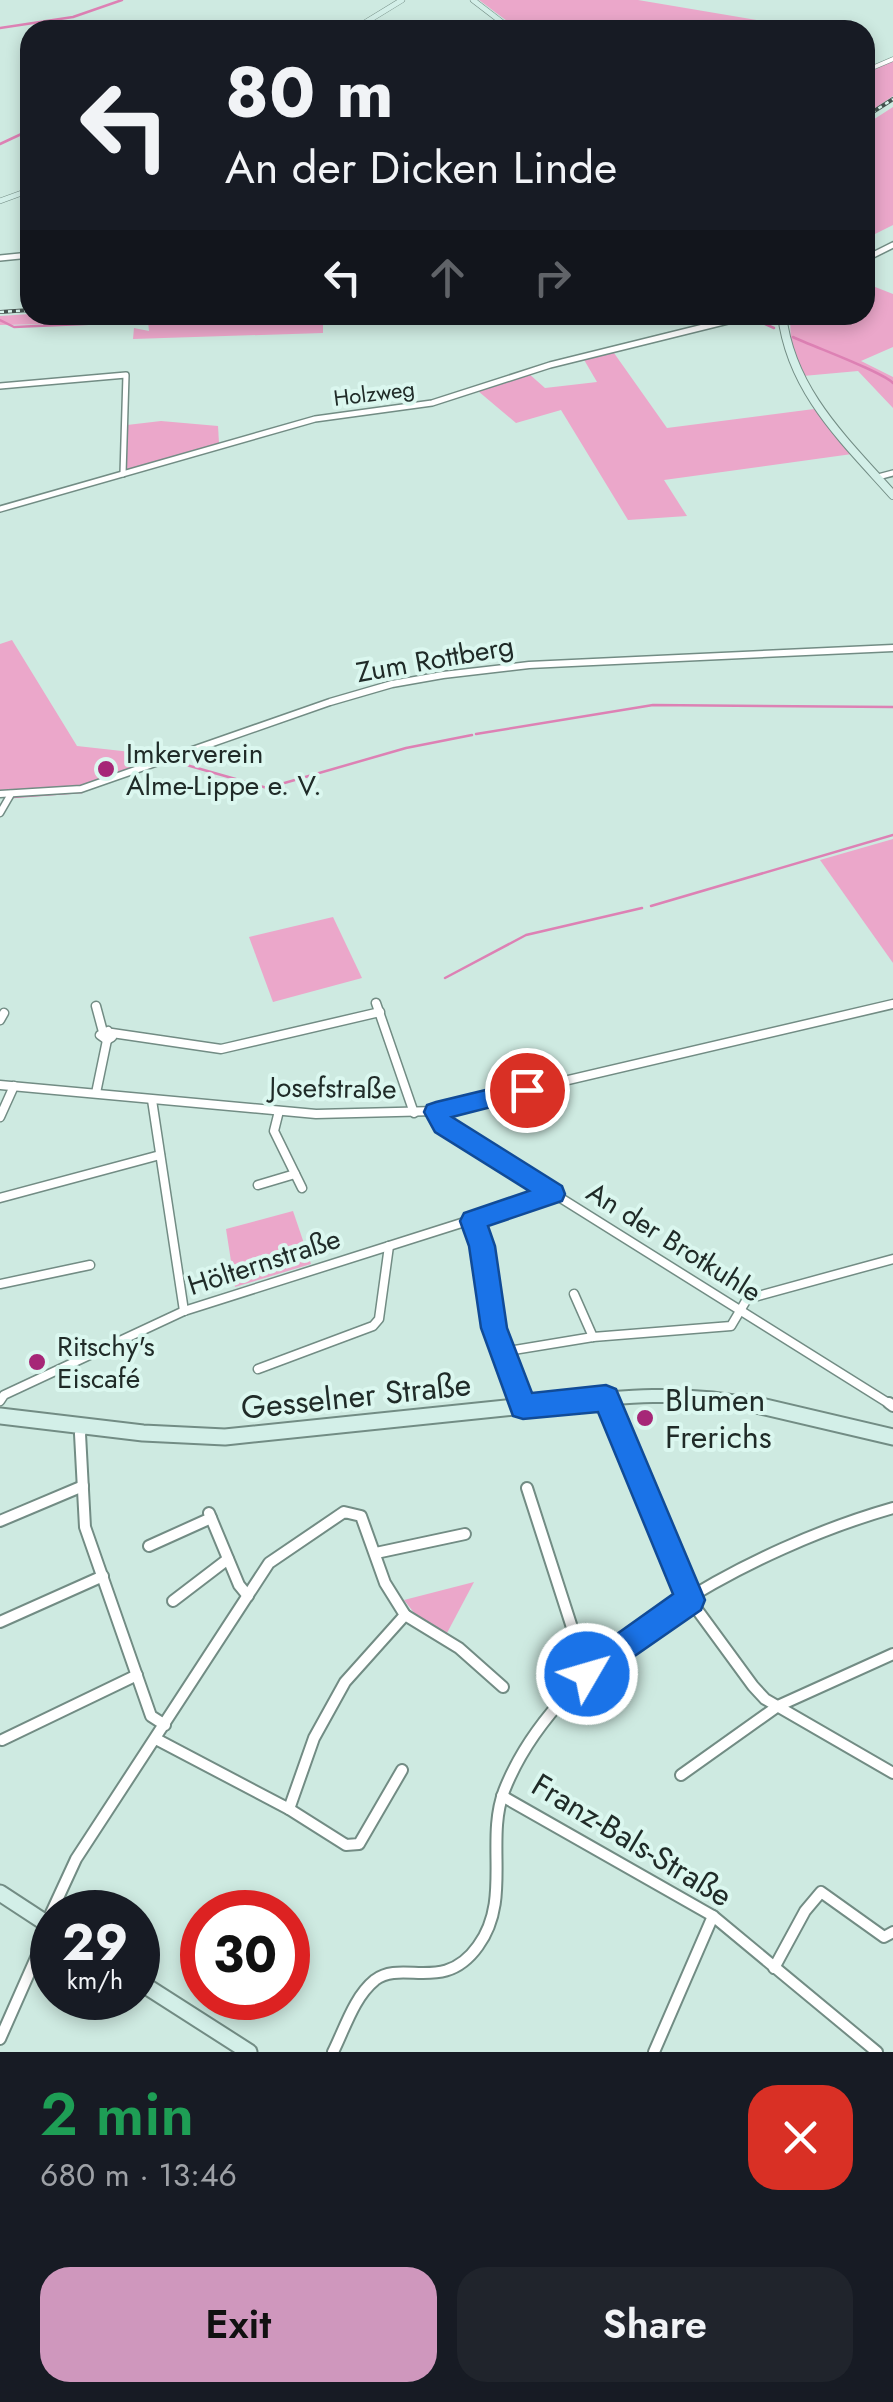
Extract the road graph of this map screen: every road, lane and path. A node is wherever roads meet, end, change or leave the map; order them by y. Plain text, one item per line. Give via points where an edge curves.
1 (402, 0) edge
2 (473, 0) edge
3 (369, 20) edge
4 (499, 20) edge
5 (711, 325) edge
6 (782, 325) edge
7 (0, 386) edge
8 (893, 473) edge
9 (123, 474) junction
10 (878, 477) junction
11 (893, 495) edge
12 (0, 509) edge
13 (893, 648) edge
14 (0, 794) edge
15 (11, 794) junction
16 (0, 813) edge
17 (893, 1004) edge
18 (96, 1006) dead end
19 (107, 1035) junction
20 (0, 1084) edge
21 (14, 1086) junction
22 (96, 1092) junction
23 (152, 1100) junction
24 (279, 1111) junction
25 (436, 1112) junction
26 (414, 1113) junction
27 (0, 1117) edge
28 (160, 1154) junction
29 (295, 1174) junction
30 (258, 1185) dead end
31 (302, 1188) dead end
32 (553, 1194) junction
33 (0, 1198) edge
34 (473, 1221) junction
35 (390, 1246) junction
36 (893, 1259) edge
37 (90, 1265) dead end
38 (0, 1284) edge
39 (574, 1294) dead end
40 (742, 1310) junction
41 (184, 1311) junction
42 (593, 1337) junction
43 (502, 1352) junction
44 (258, 1369) dead end
45 (606, 1398) junction
46 (0, 1400) edge
47 (523, 1406) junction
48 (893, 1406) edge
49 (0, 1416) edge
50 (83, 1426) junction
51 (893, 1436) edge
52 (83, 1486) junction
53 (527, 1488) dead end
54 (893, 1508) edge
55 (0, 1522) edge
56 (465, 1534) dead end
57 (149, 1546) dead end
58 (376, 1552) junction
59 (228, 1559) junction
60 (103, 1576) junction
61 (248, 1596) junction
62 (690, 1600) junction
63 (172, 1601) dead end
64 (404, 1615) junction
65 (0, 1622) edge
66 (893, 1654) edge
67 (587, 1674) junction
68 (137, 1676) junction
69 (503, 1687) dead end
70 (778, 1706) junction
71 (164, 1725) junction
72 (2, 1740) dead end
73 (156, 1740) junction
74 (402, 1770) dead end
75 (893, 1773) edge
76 (682, 1775) dead end
77 (502, 1796) junction
78 (289, 1809) junction
79 (64, 1890) edge
80 (0, 1893) edge
81 (30, 1913) edge
82 (713, 1916) junction
83 (893, 1932) edge
84 (774, 1968) junction
85 (30, 1971) edge
86 (160, 1995) edge
87 (0, 2039) edge
88 (250, 2052) edge
89 (333, 2052) edge
90 (654, 2052) edge
91 (876, 2052) edge

1 - 3 street
2 - 4 street
5 - 9 street, Holzweg via 550,364 432,403 314,419
6 - 10 street via 794,372
7 - 9 street via 126,375
8 - 10 street
9 - 12 street, Holzweg
10 - 11 street
13 - 15 street, Zum Rottberg via 443,675 330,702 82,789
14 - 15 street, Zum Rottberg
15 - 16 street
17 - 25 street, Josefstraße
18 - 19 street
19 - 22 street
19 - 26 street via 221,1049 378,1008
20 - 21 street, Josefstraße
21 - 22 street, Josefstraße
21 - 27 street
22 - 23 street, Josefstraße
23 - 24 street, Josefstraße
23 - 28 street
24 - 26 street, Josefstraße
24 - 29 street via 274,1131
25 - 26 street, Josefstraße
25 - 32 street, An der Brotkuhle via 444,1125
28 - 33 street
28 - 41 street
29 - 30 street
29 - 31 street
32 - 34 street, Hölternstraße
32 - 40 street, An der Brotkuhle
34 - 35 street, Hölternstraße
34 - 43 street
35 - 41 street, Hölternstraße
35 - 44 street via 373,1326
36 - 40 street via 747,1299
37 - 38 street
39 - 42 street
40 - 42 street via 731,1326 706,1331
40 - 48 street, An der Brotkuhle
41 - 46 street, Hölternstraße
42 - 43 street
43 - 47 street
45 - 47 street, Gesselner Straße
45 - 51 street, Gesselner Straße via 721,1397
45 - 62 street
47 - 50 street, Gesselner Straße via 225,1437
49 - 50 street, Gesselner Straße
50 - 52 street
52 - 55 street
52 - 60 street via 85,1527
53 - 67 street
54 - 62 street via 798,1540
56 - 58 street
57 - 59 street via 210,1516
58 - 61 street via 362,1516 344,1512 269,1564
58 - 64 street
59 - 61 street
59 - 63 street
60 - 65 street
60 - 68 street
61 - 71 street
62 - 67 street
62 - 70 street via 753,1686
64 - 69 street via 459,1648
64 - 78 street via 345,1682 314,1738
66 - 70 street
67 - 77 street via 542,1723
68 - 71 street via 152,1716
68 - 72 street
70 - 75 street
70 - 76 street
71 - 73 street
73 - 78 street
73 - 79 street via 76,1860
74 - 78 street via 359,1844 346,1845
77 - 82 street, Franz-Bals-Straße
77 - 89 street, Franz-Bals-Straße via 495,1897 480,1945 459,1968 438,1976 385,1975 373,1983
80 - 81 street
82 - 84 street, Franz-Bals-Straße
82 - 90 street
83 - 84 street via 884,1937 822,1892
84 - 91 street, Franz-Bals-Straße
85 - 87 street
86 - 88 street

